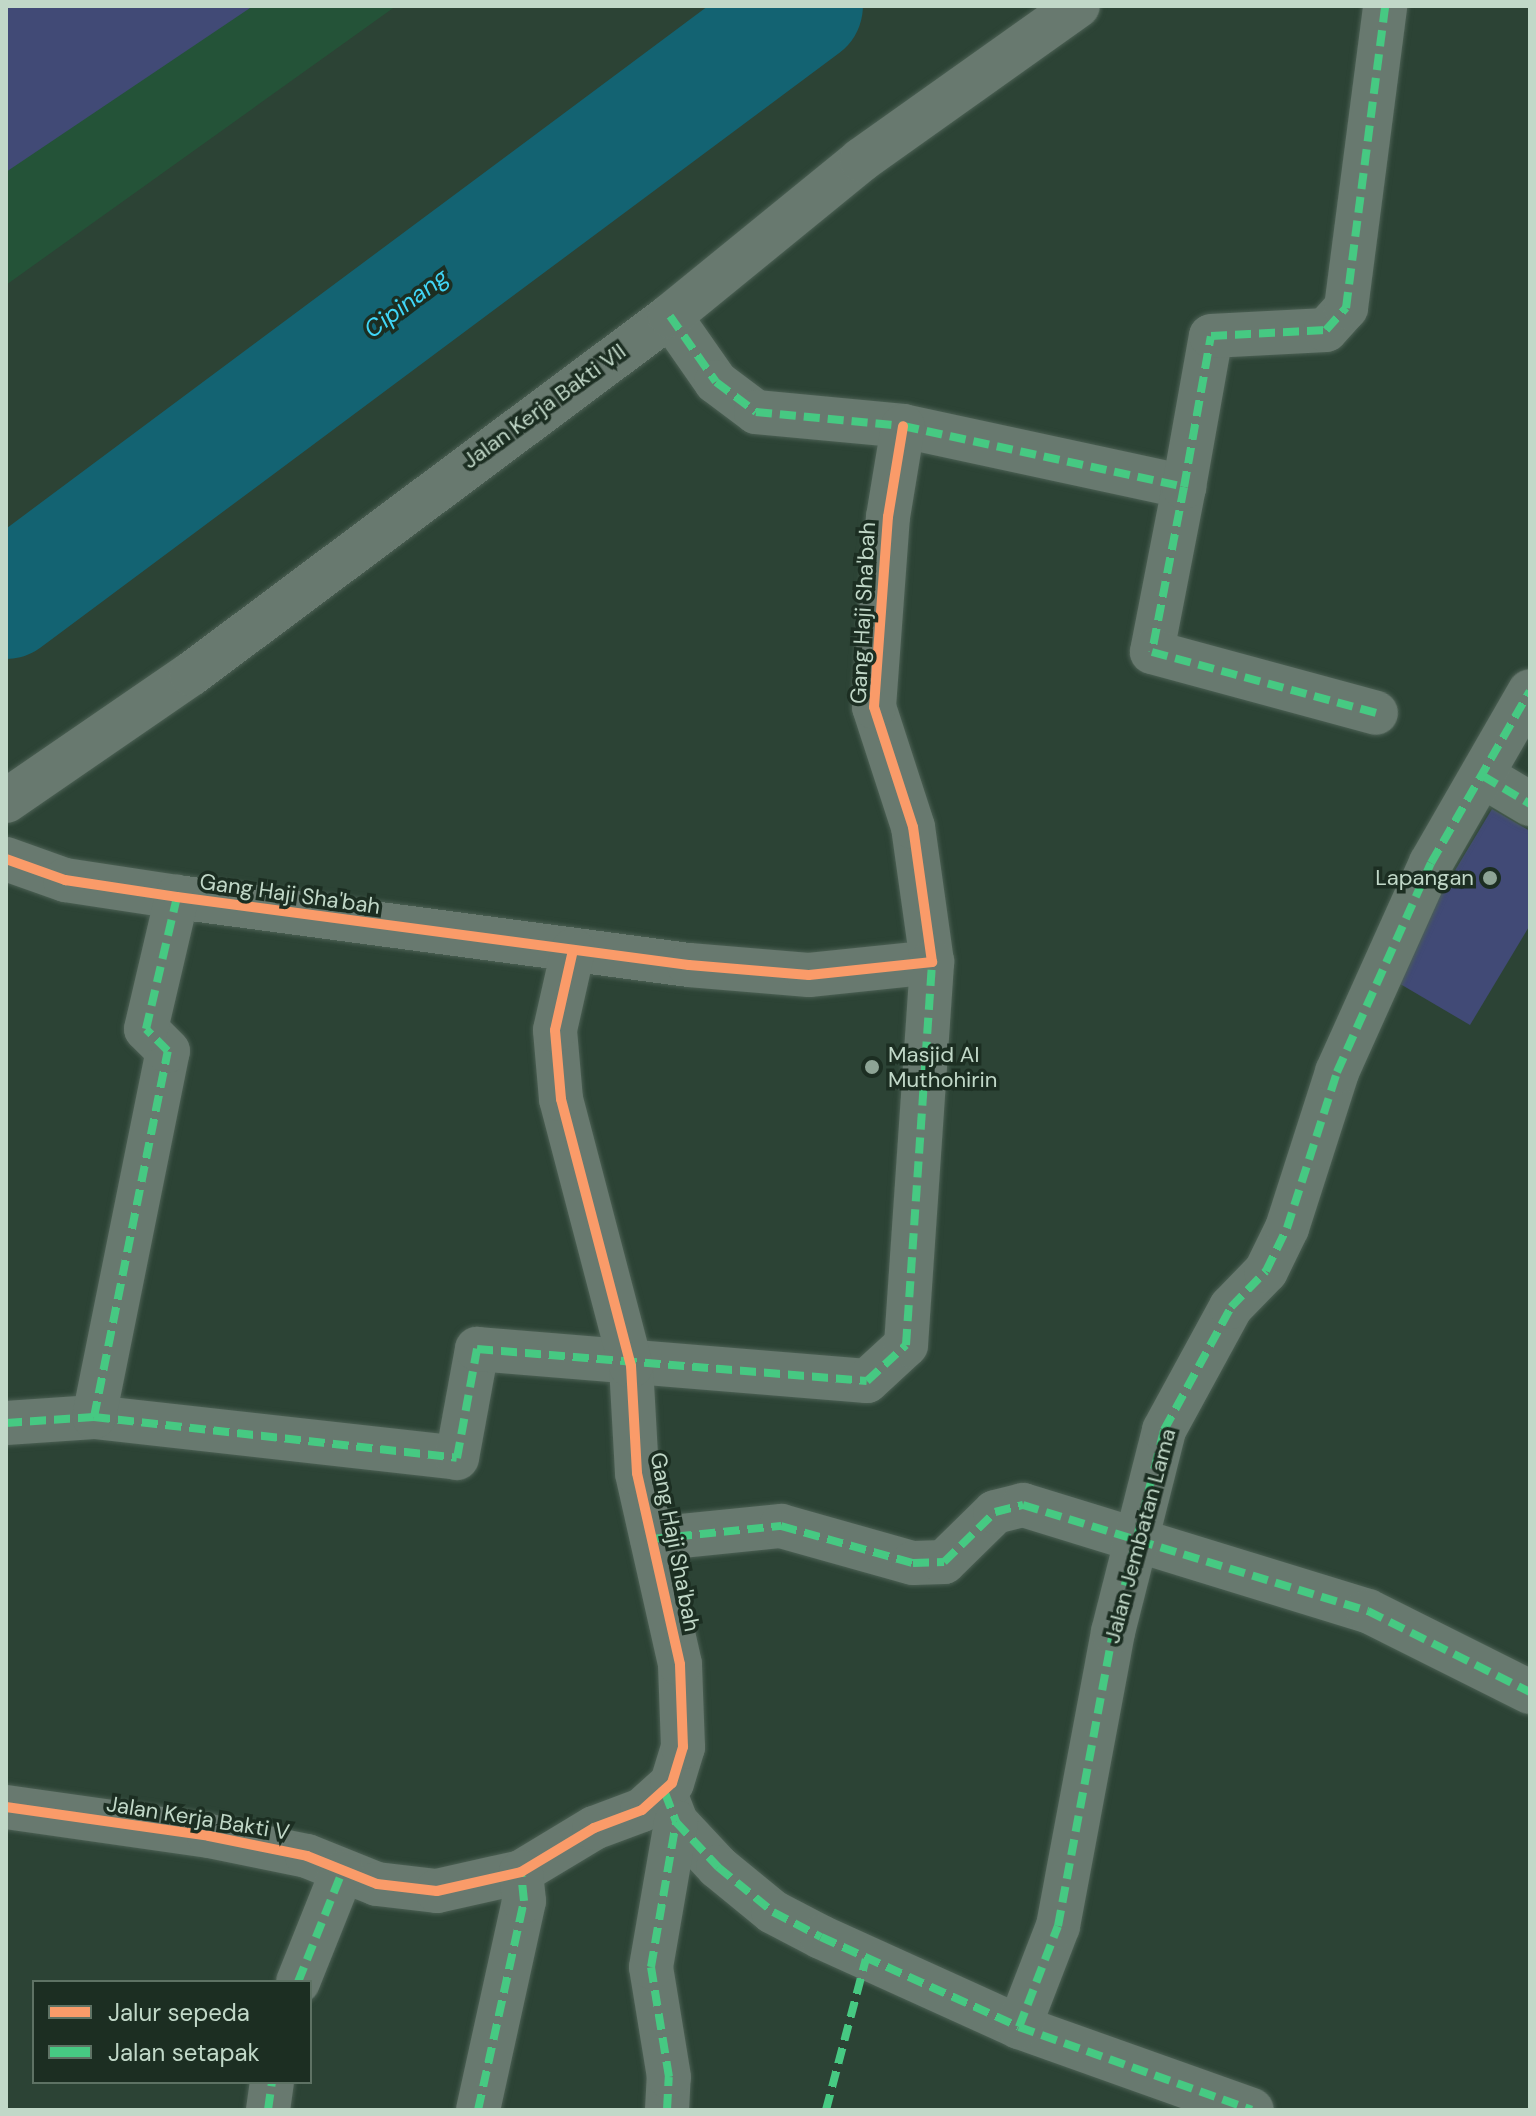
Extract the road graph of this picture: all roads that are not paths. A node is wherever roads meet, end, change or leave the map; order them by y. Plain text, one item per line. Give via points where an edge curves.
1 (1078, 6) edge
2 (1385, 6) edge
3 (670, 316) junction
4 (903, 426) junction
5 (1184, 487) junction
6 (1530, 691) edge
7 (1376, 713) dead end
8 (1483, 776) junction
9 (6, 801) edge
10 (1530, 804) edge
11 (6, 859) edge
12 (177, 897) junction
13 (573, 950) junction
14 (932, 962) junction
15 (631, 1366) junction
16 (94, 1417) junction
17 (6, 1423) edge
18 (652, 1539) junction
19 (1140, 1539) junction
20 (1530, 1692) edge
21 (6, 1807) edge
22 (670, 1808) junction
23 (342, 1872) junction
24 (521, 1872) junction
25 (299, 1980) edge
26 (1019, 2027) junction
27 (272, 2084) edge
28 (268, 2110) edge
29 (478, 2110) edge
30 (667, 2110) edge
31 (1252, 2110) edge

1 - 3 street, Jalan Kerja Bakti VII via 861,160
2 - 5 street via 1346,308 1326,330 1211,336
3 - 4 street via 716,382 756,412
3 - 9 street, Jalan Kerja Bakti VII via 505,432 191,674
4 - 5 street
4 - 14 street, Gang Haji Sha'bah via 888,517 874,707 913,827
5 - 7 street via 1152,652
6 - 8 street, Jalan Jembatan Lama
8 - 10 street
8 - 19 street, Jalan Jembatan Lama via 1431,863 1337,1072 1287,1228 1266,1271 1231,1307 1164,1430
11 - 12 street, Gang Haji Sha'bah via 65,880
12 - 13 street, Gang Haji Sha'bah
12 - 16 street, Gang Haji Sha'bah via 146,1029 168,1051
13 - 14 street, Gang Haji Sha'bah via 809,975
13 - 15 street, Gang Haji Sha'bah via 555,1030 561,1099
14 - 15 street via 906,1345 867,1381
15 - 16 street via 477,1349 457,1458
15 - 18 street, Gang Haji Sha'bah via 637,1473
16 - 17 street
18 - 19 street via 781,1526 913,1563 944,1562 995,1512 1023,1505
18 - 22 street, Gang Haji Sha'bah via 680,1664 683,1747
19 - 20 street via 1368,1611
19 - 26 street, Jalan Jembatan Lama via 1113,1632 1058,1926
21 - 23 street, Jalan Kerja Bakti V via 209,1836 307,1856
22 - 24 street
22 - 26 street via 773,1912 917,1986
22 - 30 street, Gang Haji Sha'bah via 651,1967 669,2077
23 - 24 street, Jalan Kerja Bakti V via 437,1891
23 - 25 street
24 - 29 street via 524,1901
26 - 31 street
27 - 28 street

